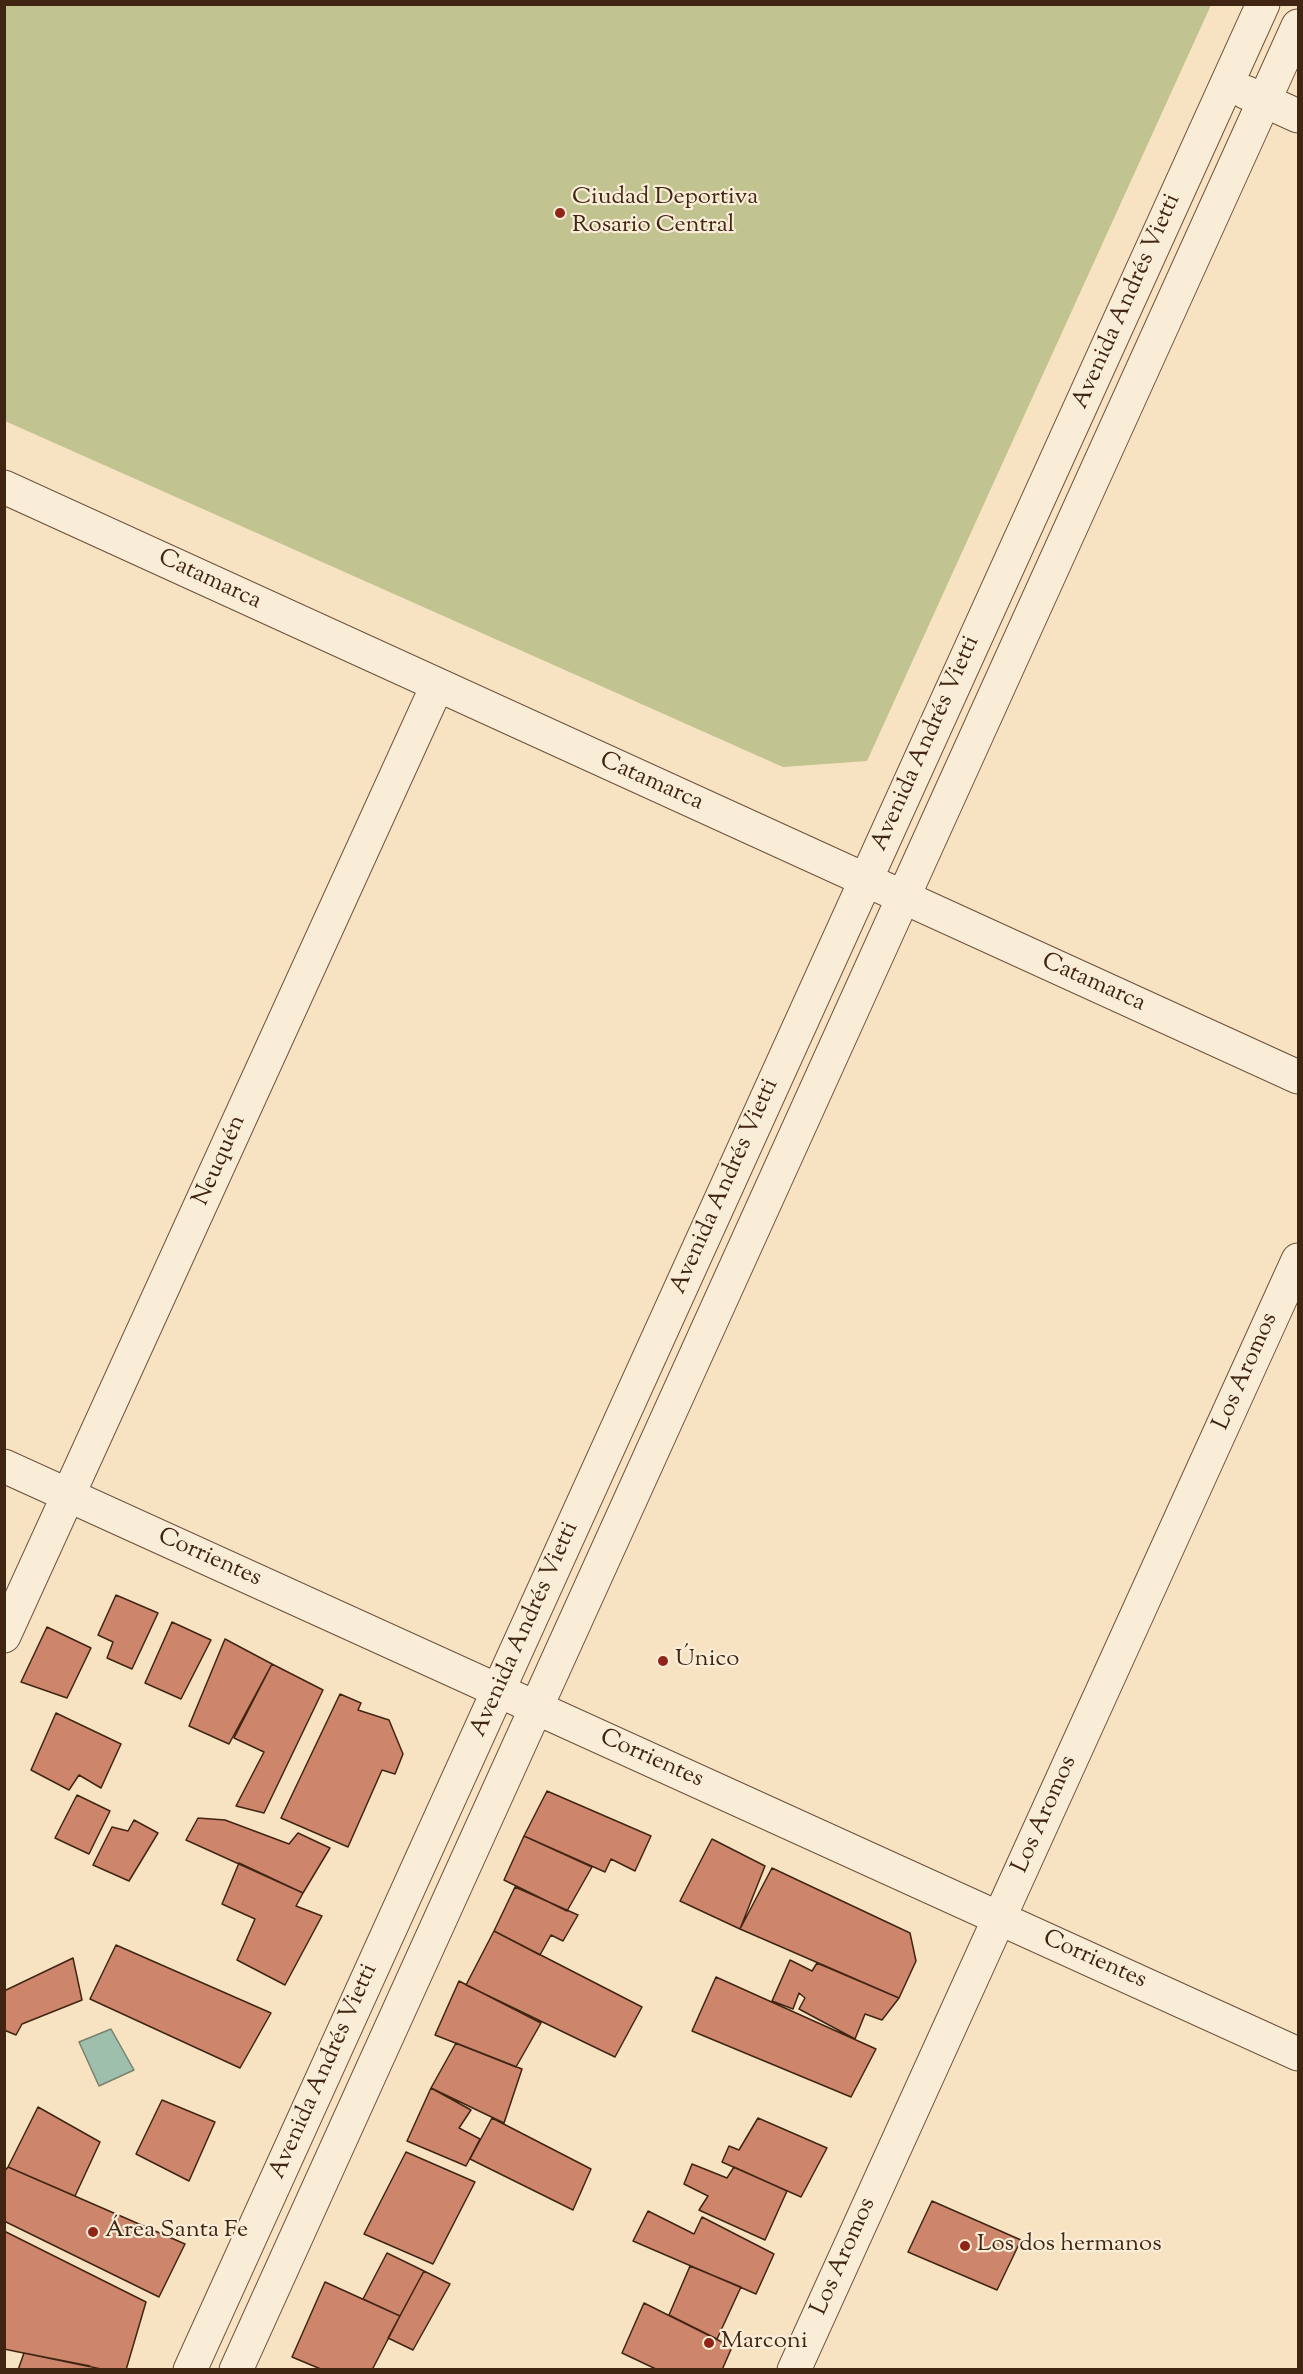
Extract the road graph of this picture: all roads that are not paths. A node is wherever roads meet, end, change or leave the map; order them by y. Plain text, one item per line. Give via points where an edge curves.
1 (1263, 4) edge
2 (1299, 26) edge
3 (1227, 84) junction
4 (1265, 101) junction
5 (1299, 116) edge
6 (4, 487) edge
7 (437, 686) junction
8 (866, 880) junction
9 (903, 897) junction
10 (1299, 1077) edge
11 (1299, 1260) edge
12 (4, 1466) edge
13 (69, 1496) junction
14 (4, 1636) edge
15 (498, 1690) junction
16 (536, 1708) junction
17 (999, 1918) junction
18 (1299, 2054) edge
19 (190, 2370) edge
20 (236, 2370) edge
21 (794, 2370) edge

1 - 3 street, Avenida Andrés Vietti
2 - 4 street, Avenida Andrés Vietti
3 - 4 street
3 - 8 street, Avenida Andrés Vietti
4 - 5 street
4 - 9 street, Avenida Andrés Vietti
6 - 7 street, Catamarca
7 - 8 street, Catamarca
7 - 13 street, Neuquén
8 - 9 street, Catamarca
8 - 15 street, Avenida Andrés Vietti
9 - 10 street, Catamarca
9 - 16 street, Avenida Andrés Vietti
11 - 17 street, Los Aromos
12 - 13 street, Corrientes
13 - 14 street, Neuquén
13 - 15 street, Corrientes
15 - 16 street, Corrientes
15 - 19 street, Avenida Andrés Vietti
16 - 17 street, Corrientes
16 - 20 street, Avenida Andrés Vietti
17 - 18 street, Corrientes
17 - 21 street, Los Aromos

